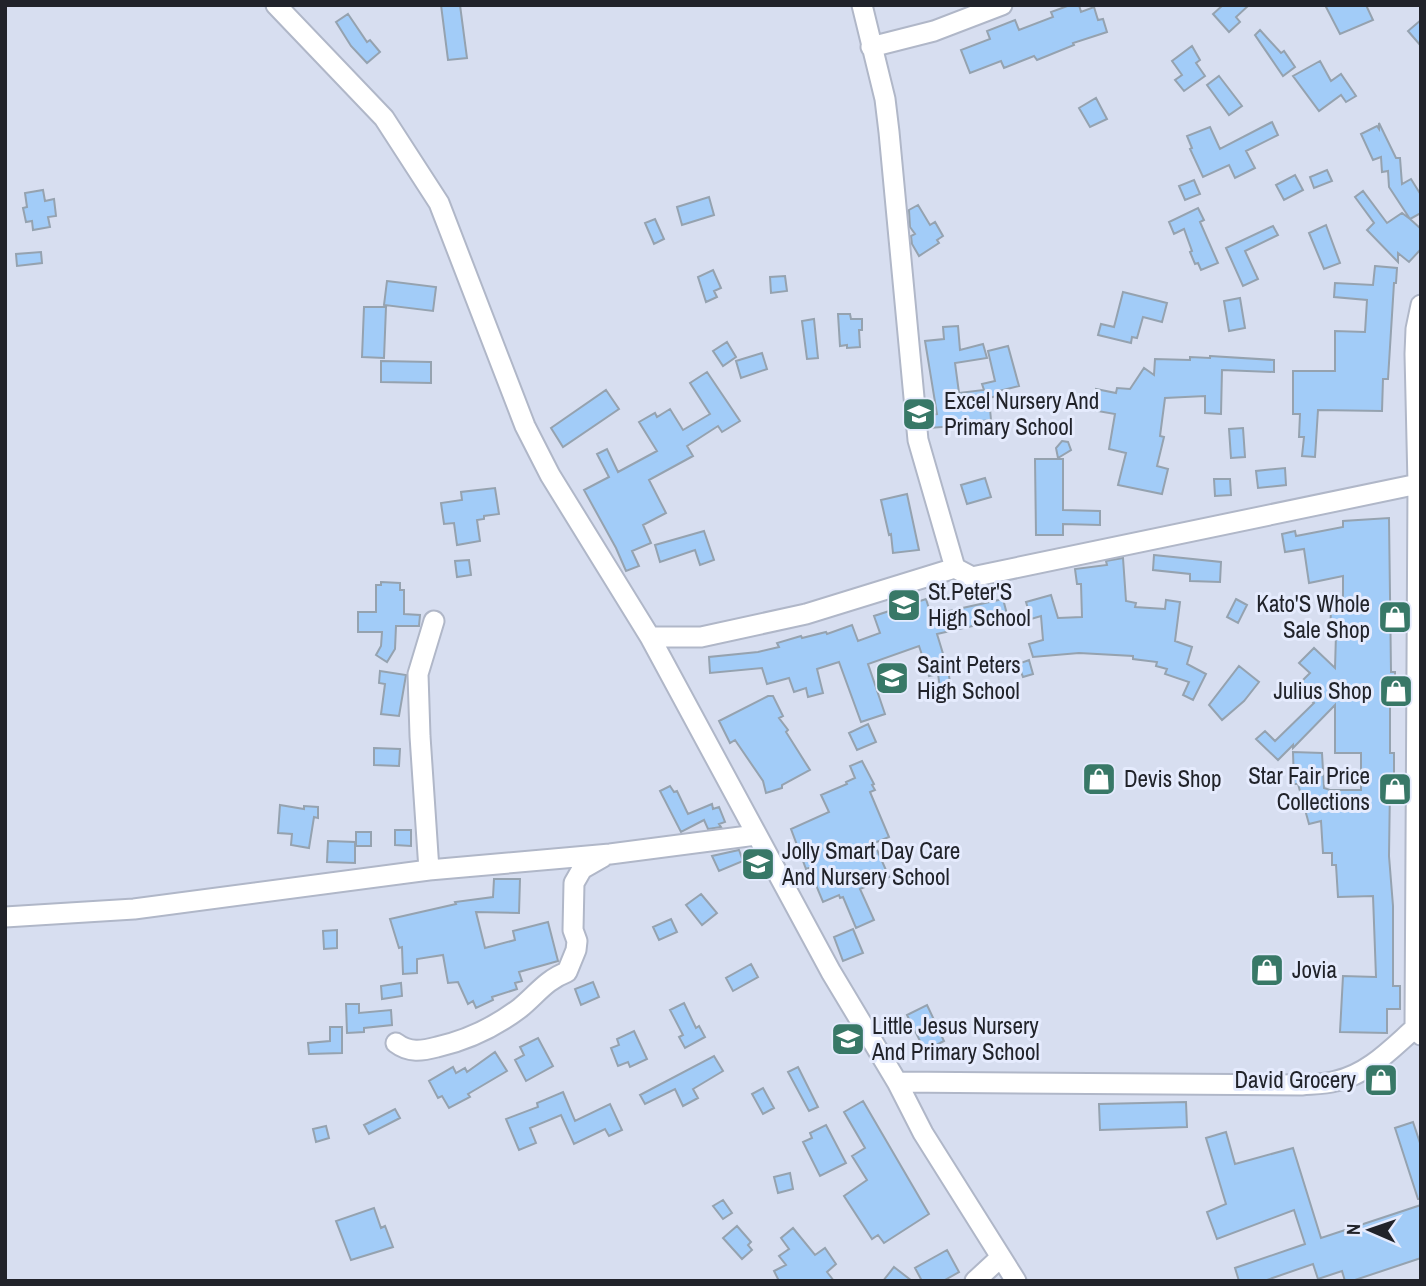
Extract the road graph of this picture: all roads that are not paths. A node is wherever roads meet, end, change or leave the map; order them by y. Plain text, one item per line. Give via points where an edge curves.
1 (276, 5) edge
2 (862, 5) edge
3 (1002, 5) edge
4 (871, 47) junction
5 (1421, 305) edge
6 (1418, 484) junction
7 (954, 568) junction
8 (434, 621) dead end
9 (650, 637) junction
10 (1418, 682) edge
11 (756, 835) junction
12 (610, 854) junction
13 (429, 870) junction
14 (5, 917) edge
15 (1418, 1032) edge
16 (396, 1043) dead end
17 (898, 1082) junction
18 (1001, 1257) junction
19 (975, 1281) edge
20 (1016, 1281) edge

1 - 9 street via 384,118 439,203 525,426
2 - 4 street
3 - 4 street via 934,31
4 - 7 street via 890,132 918,440
5 - 6 street via 1415,354
6 - 7 street via 972,578
6 - 10 street
7 - 9 street via 806,614 701,637
8 - 13 street via 418,674
9 - 11 street
10 - 15 street
11 - 12 street
11 - 17 street
12 - 13 street
12 - 16 street via 576,876 572,930 577,940 567,972 552,978 501,1022 471,1037 424,1050 409,1050
13 - 14 street via 134,909
15 - 17 street via 1358,1074 1302,1085
17 - 18 street via 923,1133
18 - 19 street
18 - 20 street

